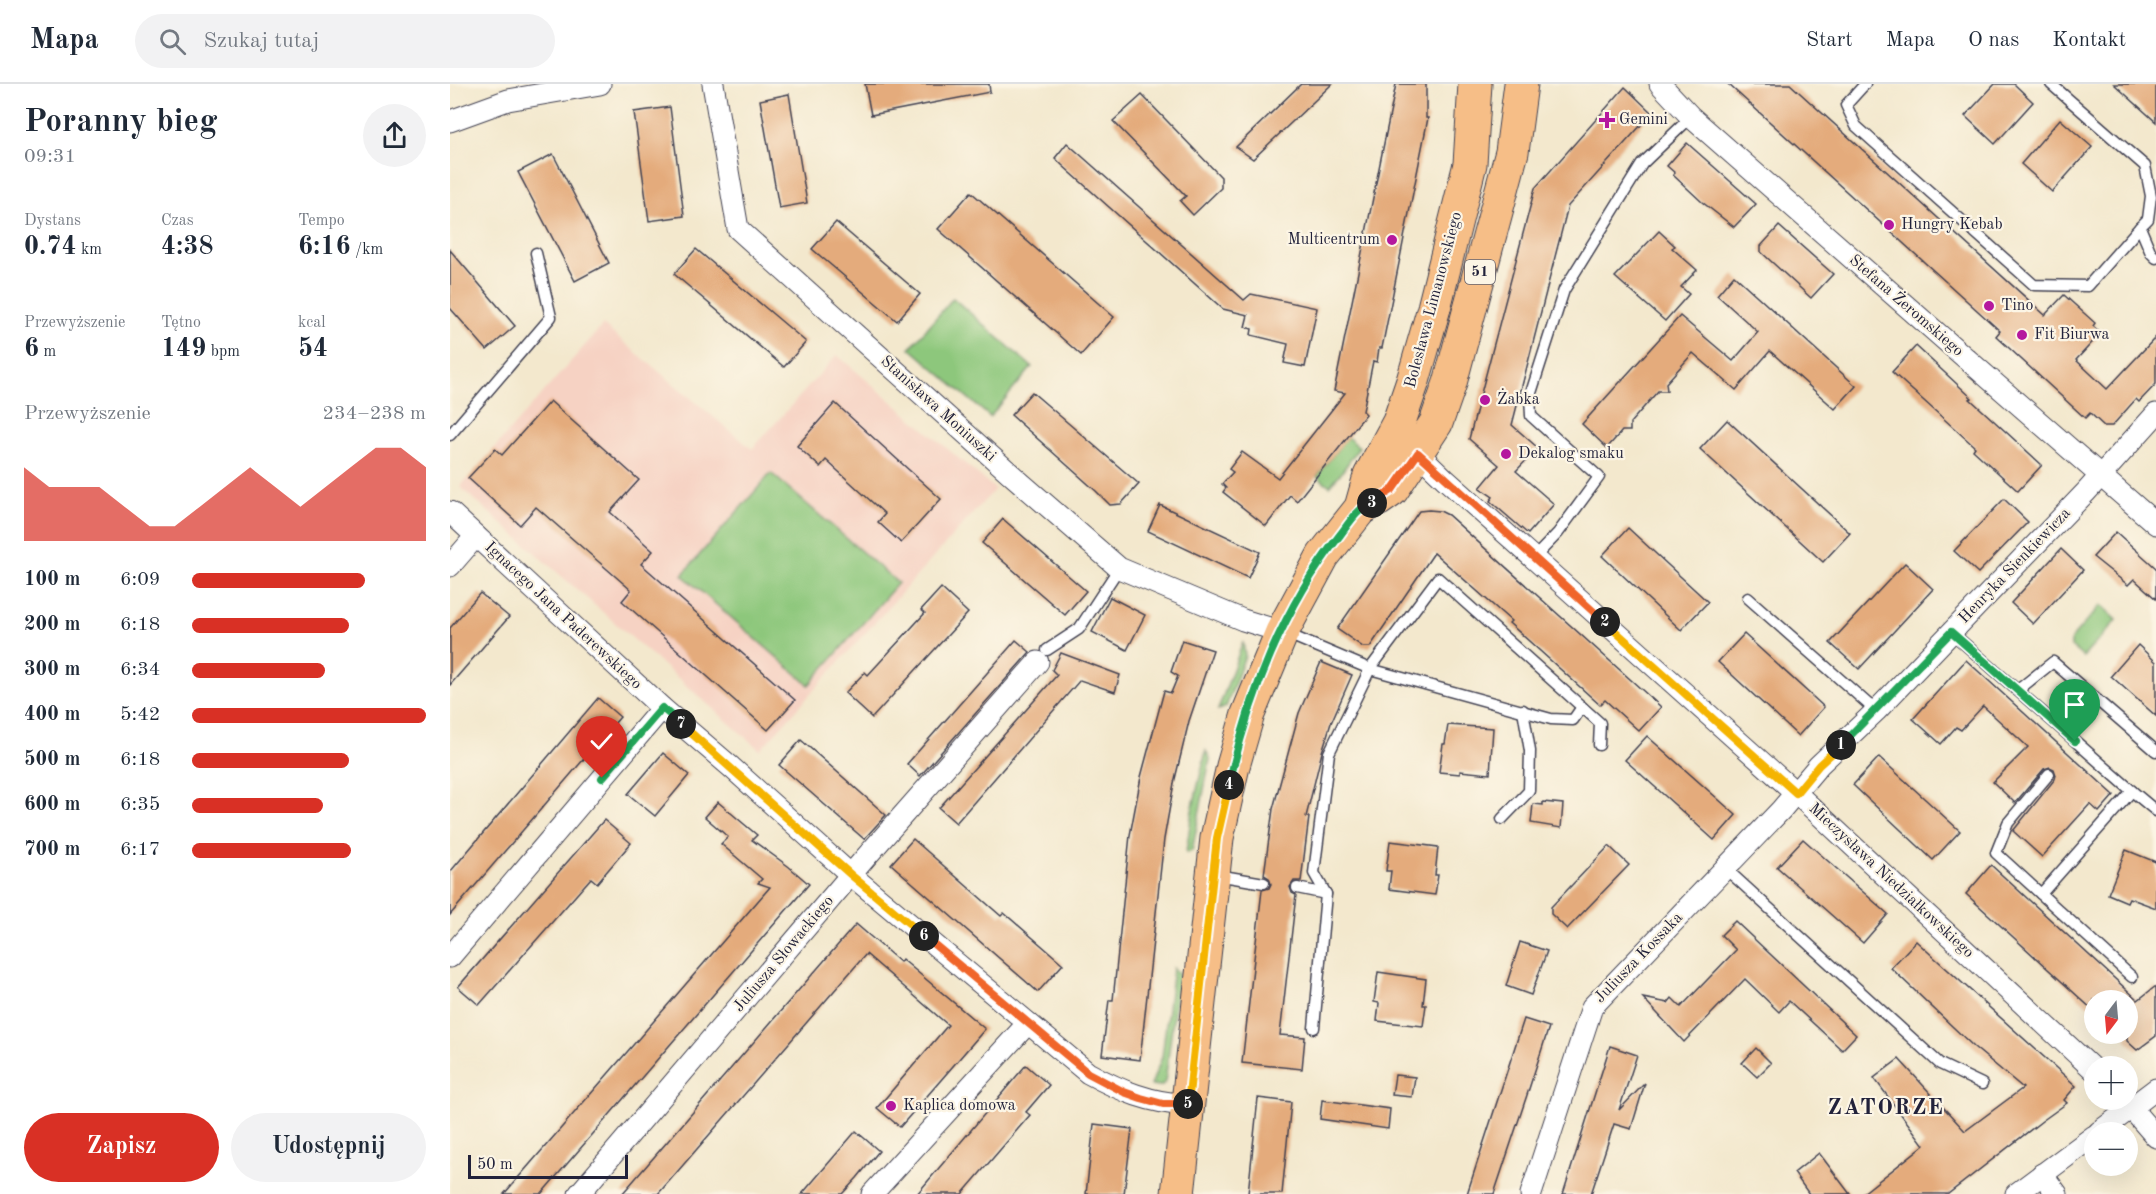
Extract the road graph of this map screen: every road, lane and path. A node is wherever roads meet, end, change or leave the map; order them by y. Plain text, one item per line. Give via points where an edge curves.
1 (600, 84) edge
2 (713, 84) edge
3 (1475, 84) edge
4 (1521, 84) edge
5 (1660, 84) edge
6 (1865, 84) edge
7 (2051, 84) edge
8 (1691, 117) junction
9 (450, 121) edge
10 (2140, 227) junction
11 (536, 253) dead end
12 (2156, 258) edge
13 (2156, 414) edge
14 (1398, 423) junction
15 (450, 435) edge
16 (1418, 453) junction
17 (2102, 475) junction
18 (1361, 507) junction
19 (450, 512) edge
20 (2156, 524) edge
21 (476, 536) junction
22 (1533, 559) junction
23 (450, 566) edge
24 (1119, 568) junction
25 (1748, 598) dead end
26 (1282, 632) junction
27 (1951, 632) junction
28 (1043, 656) joint
29 (1370, 669) junction
30 (2018, 690) junction
31 (1582, 707) junction
32 (662, 708) junction
33 (1523, 711) junction
34 (1876, 711) junction
35 (1599, 745) dead end
36 (2156, 751) edge
37 (2049, 774) dead end
38 (2132, 791) junction
39 (1796, 793) junction
40 (2156, 811) edge
41 (1502, 819) dead end
42 (1725, 868) junction
43 (1213, 874) junction
44 (851, 875) junction
45 (1264, 883) dead end
46 (1297, 888) dead end
47 (1326, 894) junction
48 (2041, 894) junction
49 (450, 957) edge
50 (2132, 977) dead end
51 (1028, 1023) junction
52 (1314, 1028) dead end
53 (2084, 1061) edge
54 (1982, 1084) dead end
55 (2156, 1089) edge
56 (2138, 1098) edge
57 (1188, 1105) junction
58 (2121, 1110) edge
59 (2134, 1110) edge
60 (2109, 1122) edge
61 (2156, 1137) edge
62 (2084, 1143) edge
63 (2042, 1174) junction
64 (579, 1194) edge
65 (872, 1194) edge
66 (1178, 1194) edge
67 (1531, 1194) edge
68 (2016, 1194) edge
69 (2057, 1194) edge

1 - 9 street via 508,100
2 - 24 street, Stanisława Moniuszki via 738,229
3 - 14 main road, Bolesława Limanowskiego / 51 via 1470,164 1434,308
4 - 16 main road, Bolesława Limanowskiego / 51 via 1512,152 1450,383 1436,423
5 - 8 street, Stefana Żeromskiego
6 - 10 lane via 1846,105 1856,126 2034,285 2088,286
7 - 10 lane via 2145,166 2151,196 2148,219
8 - 17 street, Stefana Żeromskiego
8 - 22 lane via 1642,164 1564,290 1530,396 1531,416 1599,477 1558,533
10 - 12 lane
11 - 15 lane via 551,317
13 - 17 street, Henryka Sienkiewicza
14 - 16 street, Mieczysława Niedziałkowskiego
14 - 18 main road, Bolesława Limanowskiego / 51 via 1370,476
16 - 18 main road, Bolesława Limanowskiego / 51 via 1392,490
16 - 22 street, Mieczysława Niedziałkowskiego
17 - 20 street, Stefana Żeromskiego
17 - 27 street, Henryka Sienkiewicza
18 - 26 main road, Bolesława Limanowskiego / 51 via 1323,556
19 - 21 street, Ignacego Jana Paderewskiego
21 - 23 street
21 - 32 street, Ignacego Jana Paderewskiego
22 - 39 street, Mieczysława Niedziałkowskiego
24 - 26 street, Stanisława Moniuszki via 1243,620
24 - 28 lane via 1078,629
25 - 34 lane
26 - 29 lane
26 - 43 main road, Bolesława Limanowskiego / 51 via 1248,714 1233,766
27 - 30 lane
27 - 34 street, Henryka Sienkiewicza
28 - 44 street, Juliusza Słowackiego
29 - 31 lane via 1438,578
29 - 33 lane
29 - 47 lane via 1329,753 1314,873
30 - 36 lane via 2053,662
30 - 38 lane
31 - 33 lane via 1573,720
31 - 35 lane via 1600,723
32 - 44 street, Ignacego Jana Paderewskiego
32 - 49 street
33 - 41 lane via 1530,751 1529,791
34 - 39 street, Henryka Sienkiewicza via 1819,765
37 - 48 lane via 2008,823 1996,853
38 - 40 lane
38 - 48 lane
39 - 42 street, Juliusza Kossaka
39 - 53 street, Mieczysława Niedziałkowskiego
42 - 54 lane via 1940,1064
42 - 67 street, Juliusza Kossaka via 1592,1006
43 - 45 lane
43 - 57 main road, Bolesława Limanowskiego / 51
44 - 51 street, Ignacego Jana Paderewskiego
44 - 64 street, Juliusza Słowackiego
46 - 47 lane
47 - 52 lane
48 - 50 lane
51 - 57 street, Ignacego Jana Paderewskiego via 1105,1083 1163,1104
51 - 65 street
55 - 56 street
57 - 66 main road, Bolesława Limanowskiego / 51
58 - 60 street
59 - 61 street
62 - 63 street
63 - 68 street
63 - 69 street

